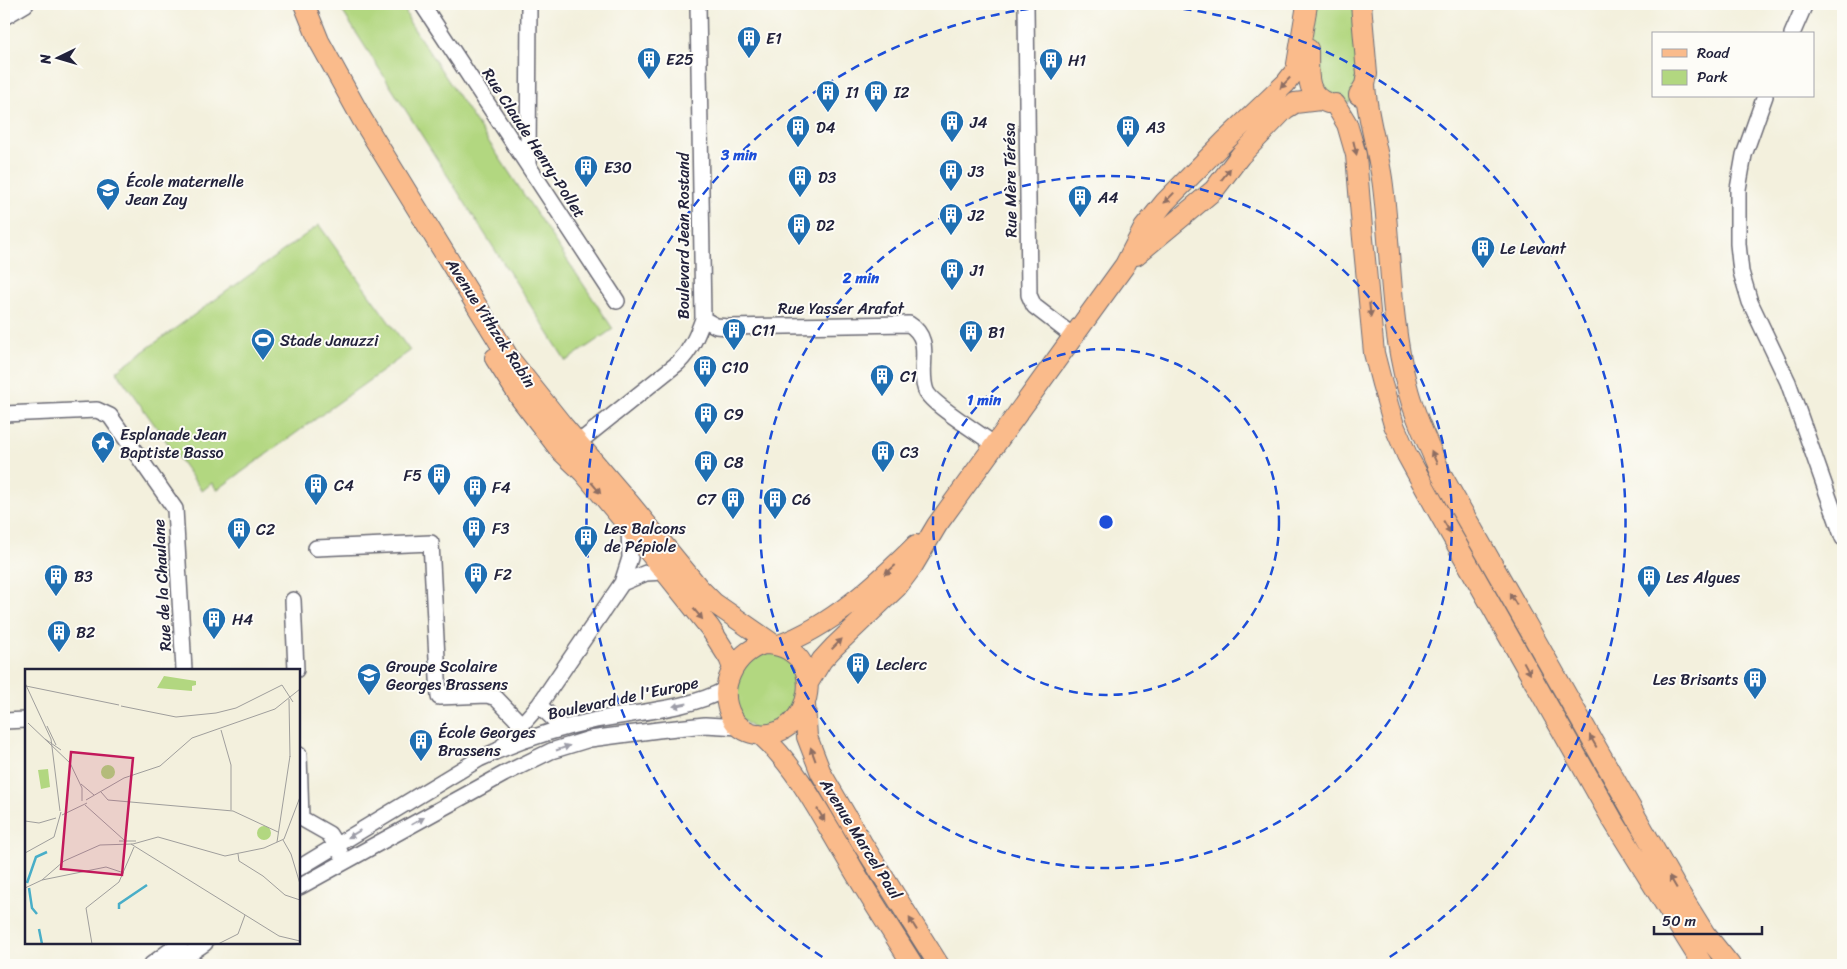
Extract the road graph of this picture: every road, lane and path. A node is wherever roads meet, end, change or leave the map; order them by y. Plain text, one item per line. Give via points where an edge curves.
1 (26, 4) edge
2 (292, 4) edge
3 (304, 4) edge
4 (422, 4) edge
5 (528, 4) edge
6 (698, 4) edge
7 (1026, 4) edge
8 (1307, 4) edge
9 (1361, 4) edge
10 (1805, 4) edge
11 (4, 17) edge
12 (1793, 32) edge
13 (1365, 85) junction
14 (1764, 98) edge
15 (1327, 102) junction
16 (528, 164) junction
17 (1125, 265) junction
18 (618, 301) dead end
19 (703, 320) junction
20 (1073, 336) junction
21 (521, 399) junction
22 (4, 414) edge
23 (578, 443) junction
24 (995, 445) junction
25 (576, 466) junction
26 (937, 524) junction
27 (629, 527) junction
28 (1843, 538) edge
29 (316, 548) dead end
30 (664, 572) junction
31 (622, 583) junction
32 (293, 600) dead end
33 (776, 645) junction
34 (733, 668) junction
35 (184, 669) edge
36 (296, 669) edge
37 (808, 683) junction
38 (726, 689) junction
39 (539, 705) junction
40 (805, 705) junction
41 (25, 720) edge
42 (4, 721) edge
43 (521, 724) junction
44 (739, 727) junction
45 (563, 728) junction
46 (760, 734) junction
47 (499, 750) junction
48 (300, 817) edge
49 (337, 844) junction
50 (370, 847) junction
51 (344, 861) junction
52 (300, 867) edge
53 (300, 886) edge
54 (179, 944) edge
55 (204, 944) edge
56 (912, 964) edge
57 (151, 965) edge
58 (173, 965) edge
59 (939, 965) edge
60 (1703, 965) edge
61 (1730, 965) edge

1 - 11 street
2 - 21 main road, Avenue Yithzak Rabin via 335,100
3 - 23 main road, Avenue Yithzak Rabin via 319,41 362,119 504,350
4 - 16 street, Rue Claude Henry-Pollet
5 - 16 street
6 - 19 street, Boulevard Jean Rostand
7 - 20 street, Rue Mère Térésa via 1029,295 1034,306
8 - 15 main road via 1310,87 1313,94
8 -> 17 main road via 1296,70 1166,202 1144,228
9 - 13 main road via 1367,74
10 - 12 street
13 - 15 main road via 1354,100 1344,104
61 -> 13 main road via 1705,934 1674,884 1441,474 1426,440 1413,408 1398,349 1383,184 1368,118
14 - 28 street via 1744,155 1738,189 1741,272 1750,302 1791,390
17 -> 15 main road via 1214,190 1240,156 1285,109 1296,103
15 -> 60 main road via 1347,124 1356,155 1374,353 1406,455 1612,819
16 - 18 street, Rue Claude Henry-Pollet
17 - 20 main road
19 - 23 street, Boulevard Jean Rostand via 698,336 678,363
19 - 24 street, Rue Yasser Arafat via 729,327 909,324 918,329 922,338 926,392
20 - 24 main road
21 - 23 street via 529,402 563,444 572,447
21 - 25 main road, Avenue Yithzak Rabin
22 - 35 street, Rue de la Chaulane via 98,410 110,416 175,509
23 - 25 street via 574,452
23 - 33 main road, Avenue Yithzak Rabin via 699,588 714,603
24 - 26 main road
25 -> 27 main road, Avenue Yithzak Rabin
26 -> 33 main road via 902,559 829,619 796,639
37 -> 26 main road via 834,647 897,587
27 - 30 main road, Avenue Yithzak Rabin
27 - 31 street via 630,558
29 - 43 street via 431,542 440,697 486,695 496,698
30 - 31 street via 646,573
30 -> 34 main road, Avenue Yithzak Rabin via 710,628
31 - 39 street
32 - 36 street
33 - 34 main road via 764,644 752,649 742,655
33 - 37 main road via 792,651 800,659
34 - 38 main road
37 - 40 main road
38 - 44 main road via 727,706
38 -> 45 street, Boulevard de l'Europe via 699,701
39 - 43 street
39 - 45 street
40 - 46 main road via 781,730
59 -> 40 main road, Avenue Marcel Paul via 821,773 807,737
41 - 42 street
43 - 47 street
44 - 46 main road
50 -> 44 street, Boulevard de l'Europe via 504,774 579,742 706,725
45 - 47 street, Boulevard de l'Europe
46 -> 56 main road, Avenue Marcel Paul via 802,784
47 -> 49 street, Boulevard de l'Europe
47 - 50 street, Boulevard de l'Europe via 491,762 380,831
48 - 49 street via 329,834
49 - 51 street
49 - 52 street, Boulevard de l'Europe
50 - 51 street, Boulevard de l'Europe
51 - 53 street, Boulevard de l'Europe
54 - 57 street
55 - 58 street

